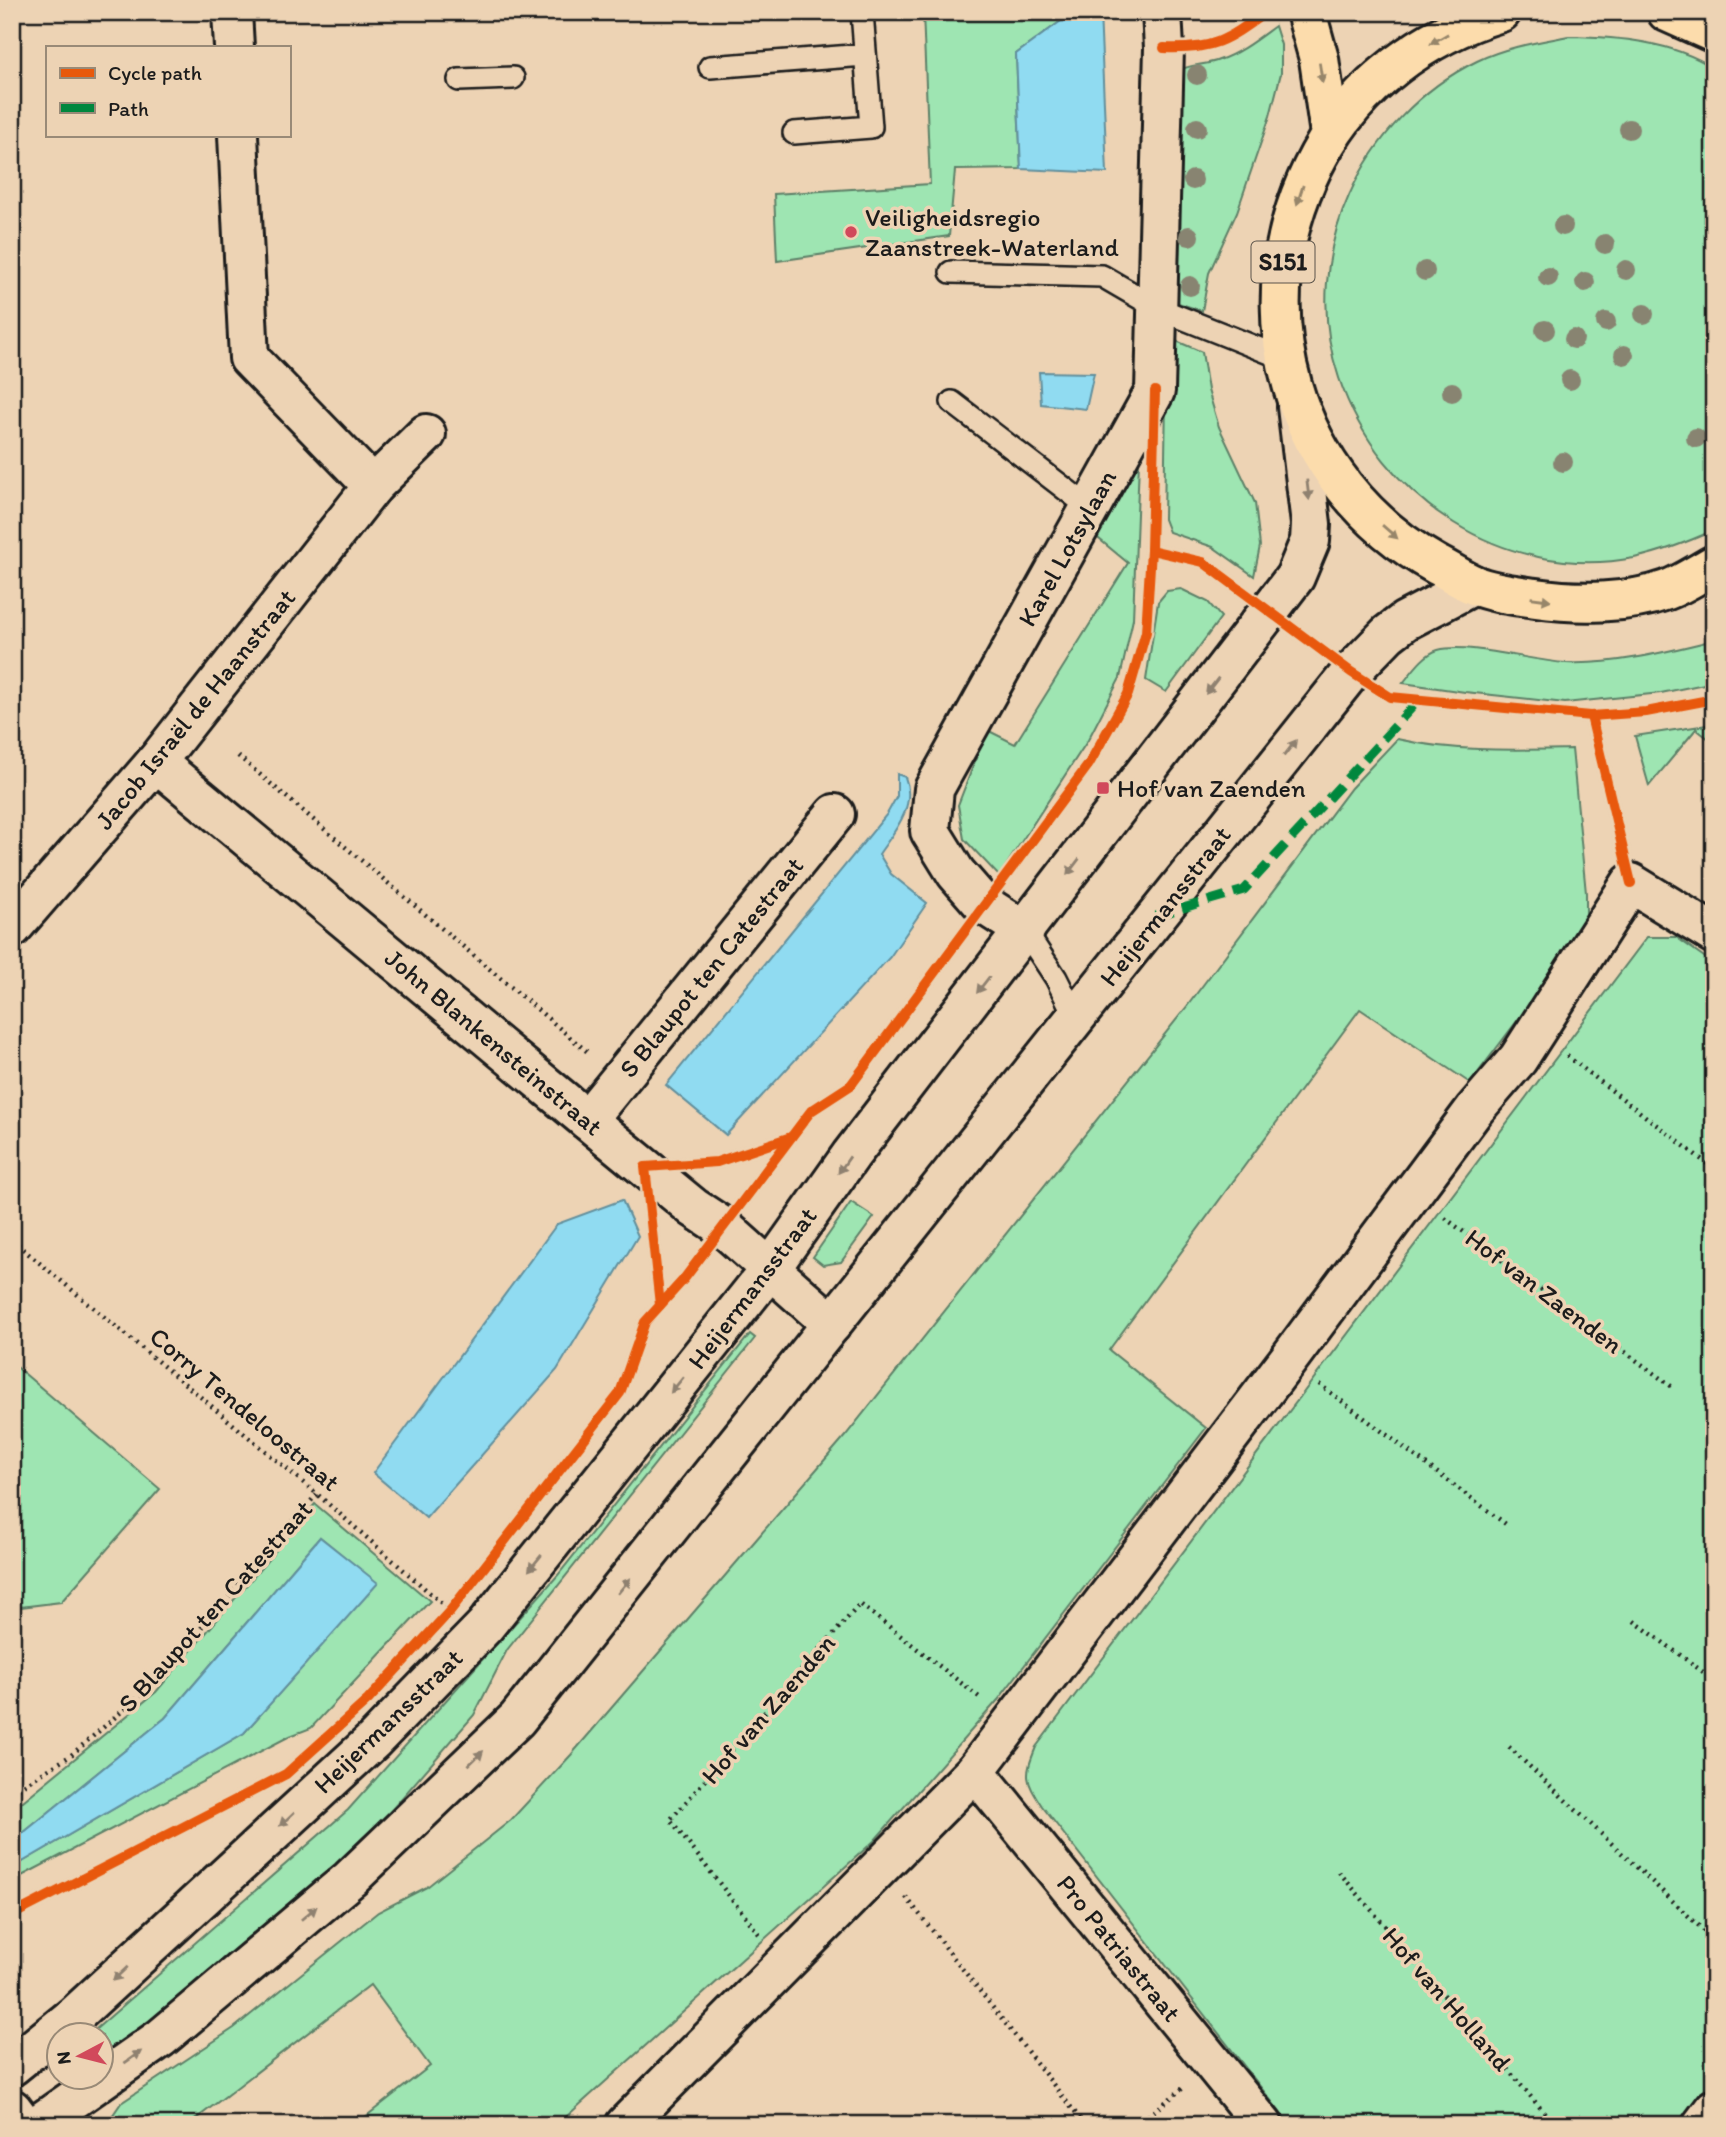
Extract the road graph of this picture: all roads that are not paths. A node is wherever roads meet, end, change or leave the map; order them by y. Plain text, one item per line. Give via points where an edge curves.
1 (232, 12) edge
2 (862, 12) edge
3 (1161, 12) edge
4 (1306, 12) edge
5 (1501, 12) edge
6 (1667, 12) edge
7 (1714, 33) edge
8 (234, 46) edge
9 (865, 55) junction
10 (709, 67) dead end
11 (513, 78) dead end
12 (459, 80) dead end
13 (794, 133) dead end
14 (1330, 134) junction
15 (237, 136) edge
16 (951, 272) dead end
17 (1157, 309) junction
18 (1285, 359) junction
19 (1296, 398) junction
20 (952, 401) dead end
21 (426, 434) dead end
22 (373, 486) junction
23 (1090, 508) junction
24 (1714, 565) edge
25 (1474, 585) junction
26 (1714, 589) edge
27 (1667, 590) junction
28 (156, 762) junction
29 (835, 814) dead end
30 (12, 928) edge
31 (1025, 931) junction
32 (1714, 934) edge
33 (1076, 1018) junction
34 (587, 1120) junction
35 (771, 1268) junction
36 (832, 1324) junction
37 (975, 1771) junction
38 (12, 2066) edge
39 (12, 2109) edge
40 (1714, 2109) edge
41 (23, 2125) edge
42 (37, 2125) edge
43 (625, 2125) edge
44 (1263, 2125) edge
45 (1702, 2125) edge

1 - 8 street
2 - 9 lane
3 - 17 street, Karel Lotsylaan
4 -> 14 main road
5 -> 14 main road, S151 via 1468,22 1391,67 1360,95
6 - 7 main road
9 - 10 lane
9 - 13 lane via 871,127
11 - 12 lane
14 -> 18 main road, S151 via 1302,186 1285,242 1279,301
15 - 22 street via 249,358
16 - 17 lane via 1102,276
17 - 18 lane
17 - 23 street, Karel Lotsylaan via 1155,391
18 - 19 main road, S151
19 -> 25 main road, S151 via 1323,457 1361,508 1410,550
19 -> 31 street, Heijermansstraat via 1311,524 1310,541 1295,576
20 - 23 lane
21 - 22 street, Jacob Israël de Haanstraat
22 - 28 street, Jacob Israël de Haanstraat
23 - 31 street, Karel Lotsylaan via 934,789 930,831 956,873 983,904
24 - 27 main road, S151
25 -> 27 main road, S151 via 1565,603 1617,600
33 -> 25 street, Heijermansstraat via 1351,671 1405,621
26 - 27 main road, S151
28 - 30 street, Jacob Israël de Haanstraat
28 - 34 street, John Blankensteinstraat
29 - 34 street, S Blaupot ten Catestraat
31 - 33 lane, Karel Lotsylaan
31 -> 35 street, Heijermansstraat via 851,1155
32 - 37 street via 1631,883 1518,1059 1475,1109
33 - 36 street, Heijermansstraat
34 - 35 street, John Blankensteinstraat
35 - 36 street, John Blankensteinstraat
35 -> 38 street, Heijermansstraat via 485,1626 374,1740 74,2016
42 -> 36 street, Heijermansstraat via 161,2038 329,1897 517,1719
37 - 43 street
37 - 44 street, Pro Patriastraat
39 - 41 street
40 - 45 street

